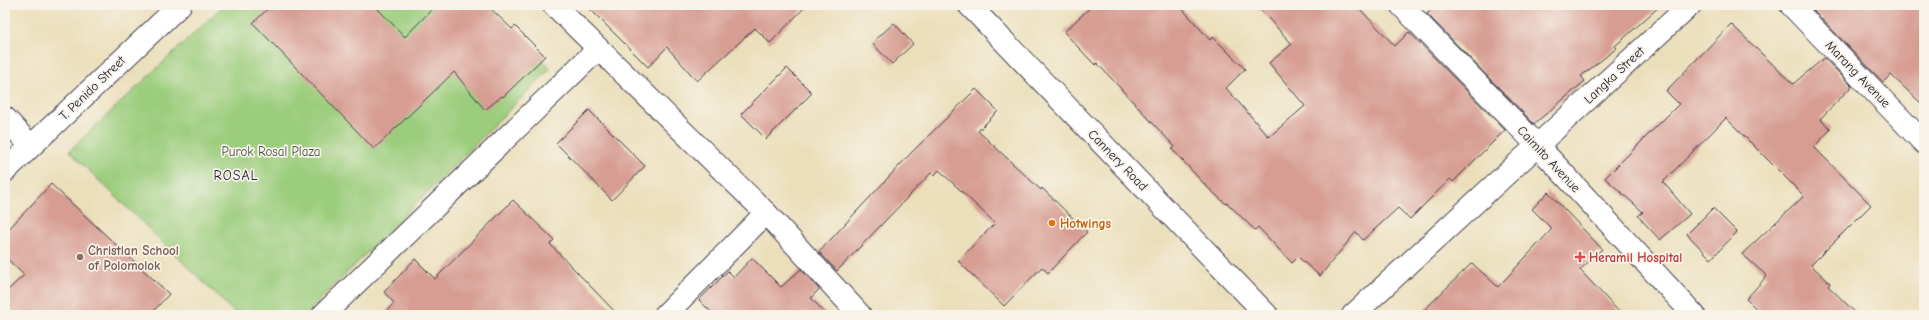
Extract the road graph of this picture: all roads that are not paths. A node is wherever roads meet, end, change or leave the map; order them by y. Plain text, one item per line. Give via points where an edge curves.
1 (180, 5) edge
2 (554, 5) edge
3 (968, 5) edge
4 (1401, 5) edge
5 (1690, 5) edge
6 (1792, 5) edge
7 (598, 49) junction
8 (5, 118) edge
9 (1924, 143) edge
10 (31, 146) junction
11 (1538, 146) junction
12 (5, 171) edge
13 (766, 213) junction
14 (323, 315) edge
15 (665, 315) edge
16 (860, 315) edge
17 (1267, 315) edge
18 (1353, 315) edge
19 (1694, 315) edge

1 - 10 street, T. Penido Street
2 - 7 street
3 - 17 street, Cannery Road
4 - 11 street, Caimito Avenue
5 - 11 street, Langka Street
6 - 9 street, Marang Avenue
7 - 13 street
7 - 14 street
8 - 10 street
10 - 12 street, T. Penido Street
11 - 18 street, Langka Street
11 - 19 street, Caimito Avenue
13 - 15 street
13 - 16 street

